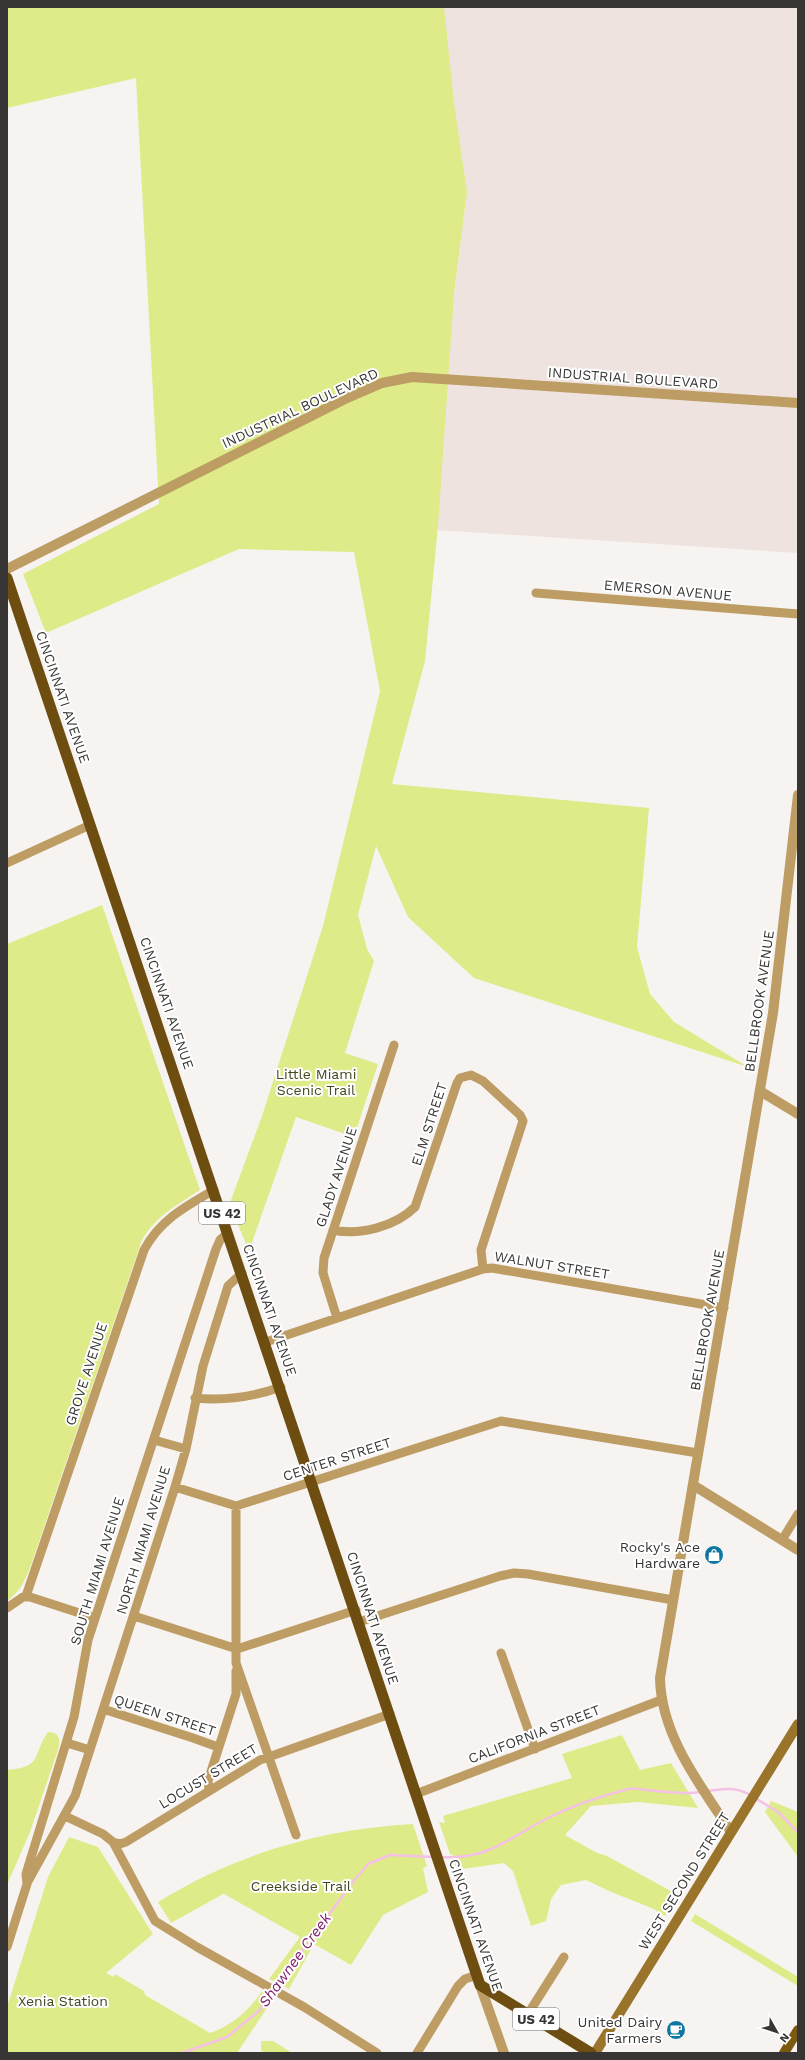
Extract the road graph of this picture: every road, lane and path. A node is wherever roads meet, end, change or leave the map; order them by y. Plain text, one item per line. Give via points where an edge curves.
1 (798, 403) edge
2 (7, 569) edge
3 (7, 578) edge
4 (536, 593) dead end
5 (798, 614) edge
6 (798, 796) edge
7 (90, 825) junction
8 (7, 863) edge
9 (394, 1045) dead end
10 (760, 1091) junction
11 (798, 1114) edge
12 (214, 1190) junction
13 (333, 1230) junction
14 (228, 1233) junction
15 (483, 1269) junction
16 (242, 1273) junction
17 (724, 1308) junction
18 (337, 1318) junction
19 (266, 1342) junction
20 (281, 1387) junction
21 (196, 1398) junction
22 (154, 1440) junction
23 (186, 1449) junction
24 (698, 1453) junction
25 (312, 1481) junction
26 (693, 1485) junction
27 (175, 1487) junction
28 (236, 1506) junction
29 (798, 1514) edge
30 (782, 1540) junction
31 (798, 1550) edge
32 (26, 1596) junction
33 (673, 1600) junction
34 (7, 1608) edge
35 (356, 1610) junction
36 (134, 1616) junction
37 (95, 1618) junction
38 (360, 1622) junction
39 (236, 1649) junction
40 (501, 1653) dead end
41 (236, 1663) junction
42 (661, 1700) junction
43 (103, 1709) junction
44 (390, 1714) junction
45 (798, 1724) edge
46 (67, 1743) junction
47 (218, 1748) junction
48 (535, 1749) junction
49 (90, 1750) junction
50 (268, 1756) junction
51 (209, 1790) junction
52 (416, 1794) junction
53 (64, 1816) junction
54 (731, 1832) junction
55 (296, 1835) dead end
56 (113, 1842) junction
57 (27, 1884) junction
58 (7, 1947) edge
59 (564, 1957) dead end
60 (479, 1980) junction
61 (528, 2014) junction
62 (798, 2030) edge
63 (376, 2053) edge
64 (417, 2053) edge
65 (504, 2053) edge
66 (591, 2053) edge
67 (595, 2053) edge
68 (784, 2053) edge

1 - 2 street, INDUSTRIAL BOULEVARD via 412,377 382,382
3 - 7 highway, CINCINNATI AVENUE / US 42
4 - 5 street, EMERSON AVENUE
6 - 10 street, BELLBROOK AVENUE via 773,1012
7 - 8 street
7 - 12 highway, CINCINNATI AVENUE / US 42
9 - 13 street, GLADY AVENUE
10 - 11 street
10 - 17 street, BELLBROOK AVENUE
12 - 14 highway, CINCINNATI AVENUE / US 42
12 - 32 street, GROVE AVENUE via 168,1218 144,1250
13 - 15 street, ELM STREET via 349,1232 373,1228 402,1218 416,1207 457,1083 460,1078 471,1075 490,1087 520,1115 523,1121 481,1250
13 - 18 street, GLADY AVENUE via 322,1267
14 - 16 highway, CINCINNATI AVENUE / US 42
14 - 22 street, SOUTH MIAMI AVENUE via 220,1240 216,1249
15 - 17 street, WALNUT STREET via 497,1268
15 - 18 street, WALNUT STREET
16 - 19 highway, CINCINNATI AVENUE / US 42
16 - 21 street, NORTH MIAMI AVENUE via 228,1286 203,1366
17 - 24 street, BELLBROOK AVENUE
18 - 19 street, WALNUT STREET
19 - 20 highway, CINCINNATI AVENUE / US 42
20 - 21 street via 245,1397
20 - 25 highway, CINCINNATI AVENUE / US 42
21 - 23 street, NORTH MIAMI AVENUE
22 - 23 street
22 - 37 street, SOUTH MIAMI AVENUE
23 - 27 street, NORTH MIAMI AVENUE
24 - 25 street, CENTER STREET via 501,1421
24 - 26 street, BELLBROOK AVENUE
25 - 28 street, CENTER STREET
25 - 35 highway, CINCINNATI AVENUE / US 42
26 - 30 street
26 - 33 street, BELLBROOK AVENUE
27 - 28 street
27 - 36 street, NORTH MIAMI AVENUE
28 - 39 street
29 - 30 street
30 - 31 street
32 - 34 street
32 - 37 street
33 - 38 street via 514,1573
33 - 42 street, BELLBROOK AVENUE via 660,1671
35 - 38 highway, CINCINNATI AVENUE / US 42
35 - 39 street
36 - 39 street
36 - 43 street, NORTH MIAMI AVENUE
37 - 46 street, SOUTH MIAMI AVENUE via 88,1640
38 - 44 highway, CINCINNATI AVENUE / US 42
39 - 41 street
40 - 48 street
41 - 47 street via 236,1694
41 - 50 street
42 - 48 street, CALIFORNIA STREET
42 - 54 street, BELLBROOK AVENUE via 679,1748
43 - 47 street, QUEEN STREET
43 - 49 street, NORTH MIAMI AVENUE
44 - 50 street, LOCUST STREET
44 - 52 highway, CINCINNATI AVENUE / US 42
45 - 54 main road, WEST SECOND STREET
46 - 49 street
46 - 57 street, SOUTH MIAMI AVENUE via 26,1874
47 - 51 street via 208,1781
48 - 52 street, CALIFORNIA STREET
49 - 53 street, NORTH MIAMI AVENUE via 75,1796
50 - 51 street, LOCUST STREET
50 - 55 street
51 - 56 street, LOCUST STREET via 126,1842
52 - 60 highway, CINCINNATI AVENUE / US 42
53 - 56 street via 103,1834
53 - 57 street, NORTH MIAMI AVENUE
54 - 67 main road, WEST SECOND STREET
56 - 63 street via 155,1921 280,1993
57 - 58 street, SOUTH MIAMI AVENUE
59 - 61 street
60 - 61 highway, US 42
60 - 64 street via 465,1979 458,1986
60 - 65 street, CINCINNATI AVENUE
61 - 66 highway, US 42
62 - 68 main road

